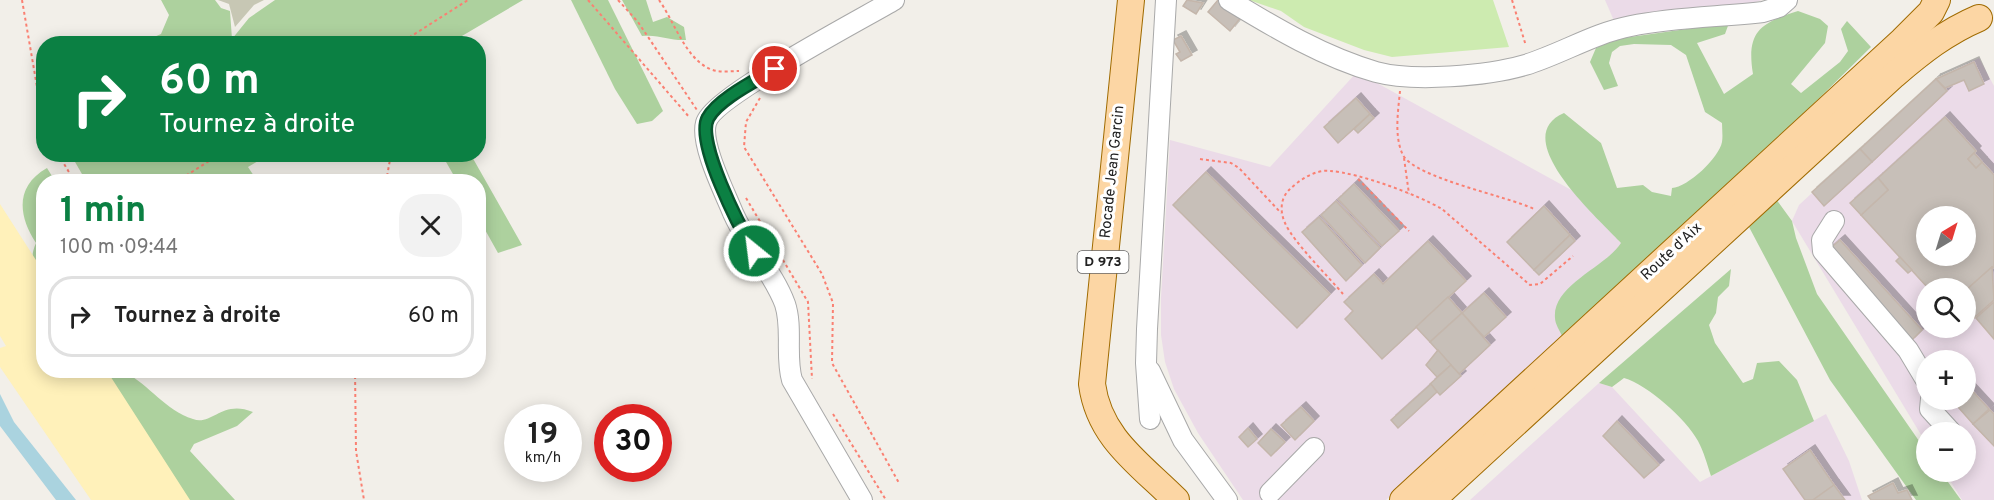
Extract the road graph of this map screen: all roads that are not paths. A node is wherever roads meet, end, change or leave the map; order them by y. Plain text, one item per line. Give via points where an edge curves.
1 (894, 0) edge
2 (1131, 0) edge
3 (1166, 0) edge
4 (1229, 0) edge
5 (1787, 0) edge
6 (1937, 0) edge
7 (1952, 0) edge
8 (1987, 19) edge
9 (1834, 221) dead end
10 (1146, 363) junction
11 (1916, 364) edge
12 (1931, 410) edge
13 (1150, 419) dead end
14 (1942, 422) edge
15 (1314, 448) dead end
16 (1270, 493) dead end
17 (1174, 498) edge
18 (862, 500) edge
19 (1227, 500) edge
20 (1403, 500) edge
21 (1432, 500) edge

1 - 18 street via 757,80 716,107 706,123 707,145 734,214 786,308 792,380
2 - 17 main road, Rocade Jean Garcin / D 973 via 1092,384 1095,401 1113,438 1140,469
3 - 10 street, D 973
4 - 5 street via 1296,39 1375,71 1401,77 1476,74 1536,60 1633,25 1763,12
6 - 20 main road, Route d'Aix via 1903,40
7 - 8 main road via 1968,14
8 - 21 main road, Route d'Aix via 1958,27 1894,75
9 - 11 street via 1822,240 1823,251
10 - 13 street, D 973
10 - 19 street via 1183,440
12 - 14 street
15 - 16 street

